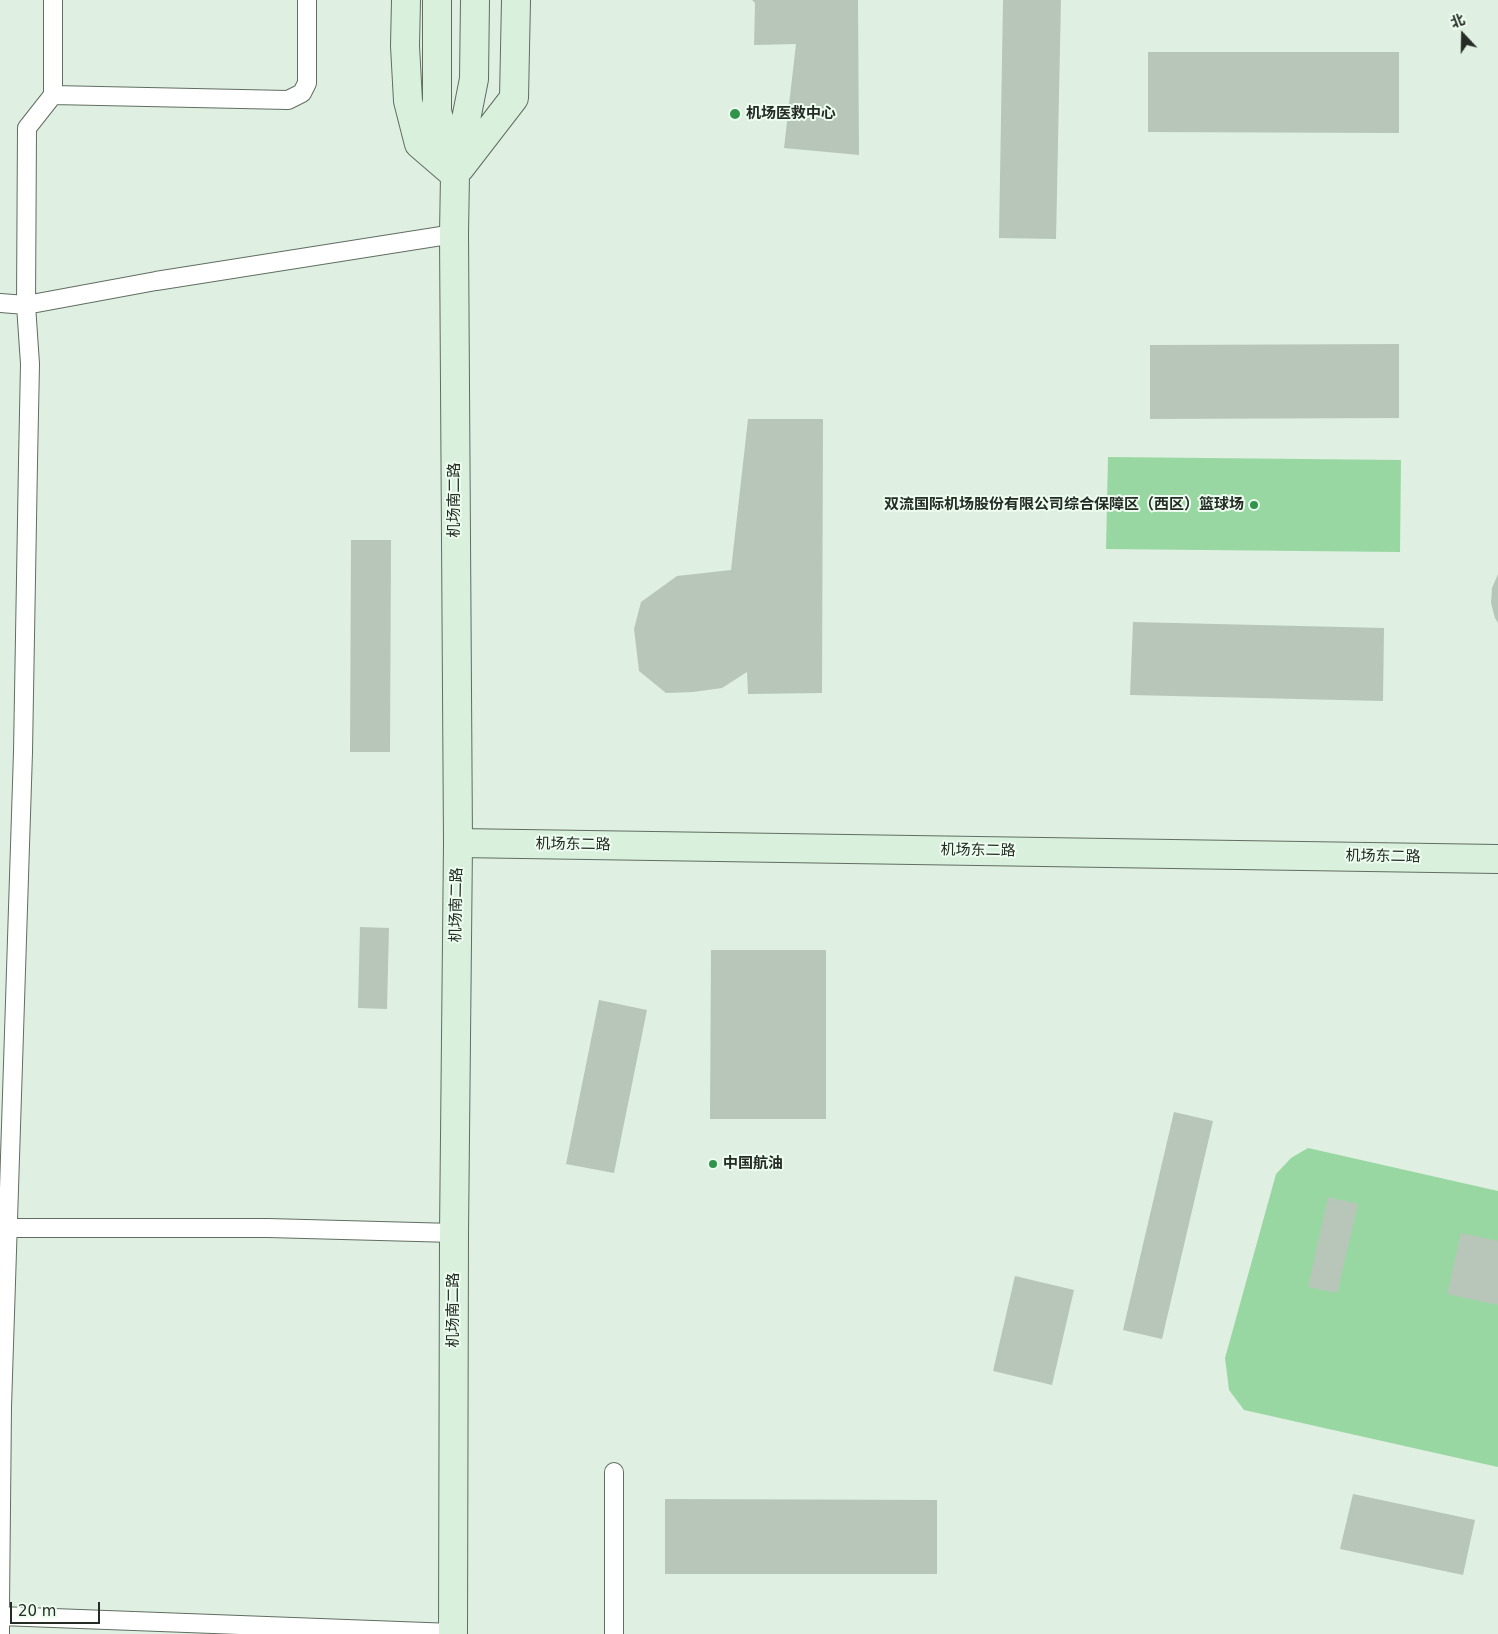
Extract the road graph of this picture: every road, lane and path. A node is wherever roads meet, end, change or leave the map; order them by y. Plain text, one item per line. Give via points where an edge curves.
1 (53, 0) edge
2 (307, 0) edge
3 (406, 0) edge
4 (437, 0) edge
5 (476, 0) edge
6 (516, 0) edge
7 (53, 95) junction
8 (455, 175) junction
9 (454, 234) junction
10 (0, 303) edge
11 (26, 305) junction
12 (458, 843) junction
13 (1498, 859) edge
14 (8, 1228) junction
15 (454, 1233) junction
16 (614, 1472) dead end
17 (0, 1606) edge
18 (0, 1616) edge
19 (0, 1623) edge
20 (0, 1634) edge
21 (453, 1634) edge
22 (614, 1634) edge

1 - 7 lane
2 - 7 lane via 307,83 302,93 288,100
3 - 8 main road via 408,101 419,144
4 - 8 main road via 436,111
5 - 8 main road via 474,79
6 - 8 main road via 514,98
7 - 11 lane via 27,128
8 - 9 main road, 机场南二路
9 - 11 lane via 165,279
9 - 12 main road, 机场南二路
10 - 11 lane
11 - 14 lane via 30,364 23,752
12 - 13 main road, 机场东二路
12 - 15 main road, 机场南二路
14 - 15 lane via 268,1228
14 - 17 lane
15 - 21 main road, 机场南二路
16 - 22 lane
18 - 21 lane
19 - 20 lane

